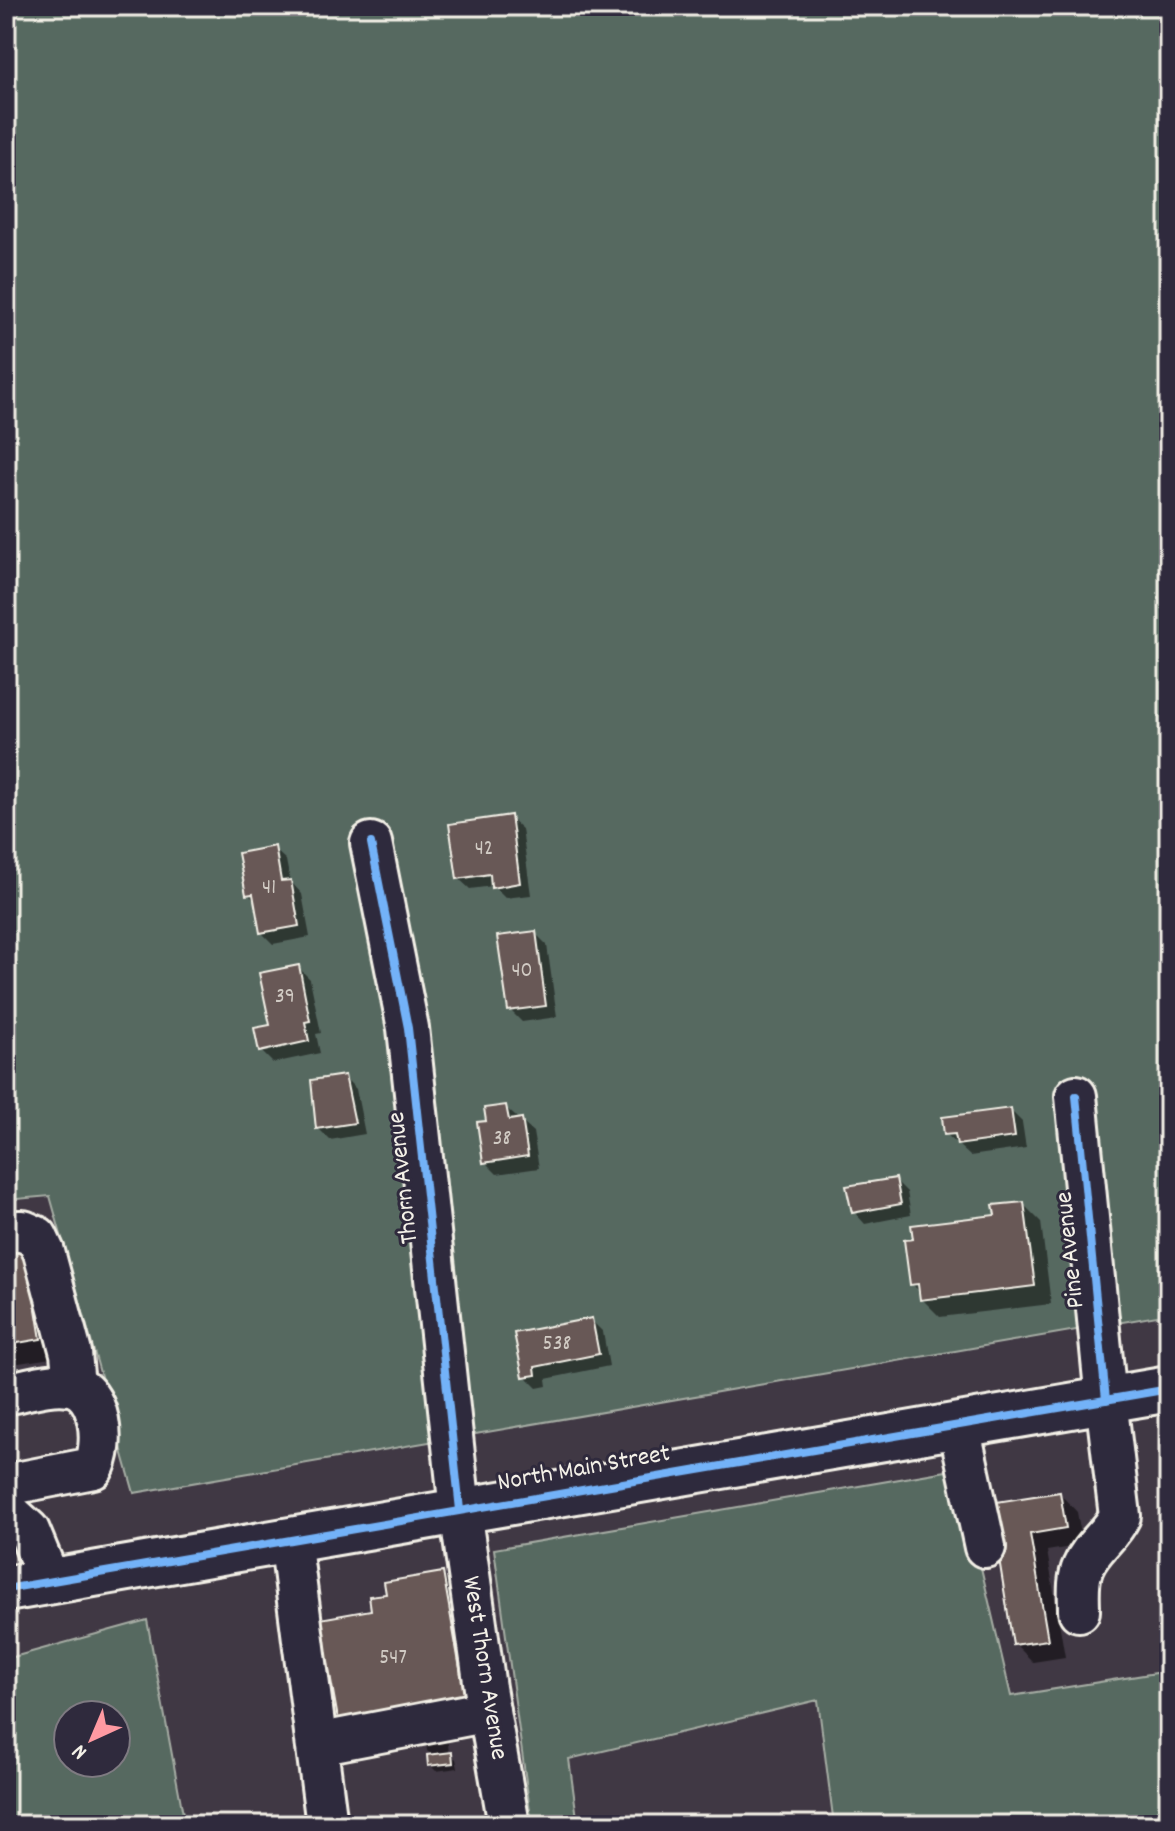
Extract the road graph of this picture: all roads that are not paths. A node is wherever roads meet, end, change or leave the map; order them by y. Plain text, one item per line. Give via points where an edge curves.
1 (371, 843) dead end
2 (1076, 1096) dead end
3 (6, 1231) edge
4 (74, 1386) junction
5 (1169, 1389) edge
6 (6, 1394) edge
7 (1106, 1400) junction
8 (959, 1426) junction
9 (6, 1509) edge
10 (460, 1510) junction
11 (290, 1539) junction
12 (985, 1547) dead end
13 (18, 1581) edge
14 (1079, 1611) dead end
15 (489, 1711) junction
16 (317, 1744) junction
17 (327, 1825) edge
18 (509, 1825) edge

1 - 10 street, Thorn Avenue via 408,1028
2 - 7 street, Pine Avenue
3 - 4 street via 23,1231 41,1244 71,1353
4 - 6 street
4 - 9 street via 99,1419 97,1461 93,1468
5 - 7 highway, North Main Street
7 - 8 highway, North Main Street
7 - 14 street, Pine Avenue via 1120,1516 1084,1563
8 - 10 highway, North Main Street
8 - 12 street
9 - 13 street via 29,1531
10 - 11 highway, North Main Street
10 - 15 street, West Thorn Avenue
11 - 13 highway, North Main Street
11 - 16 street
15 - 16 street
15 - 18 street, West Thorn Avenue
16 - 17 street

